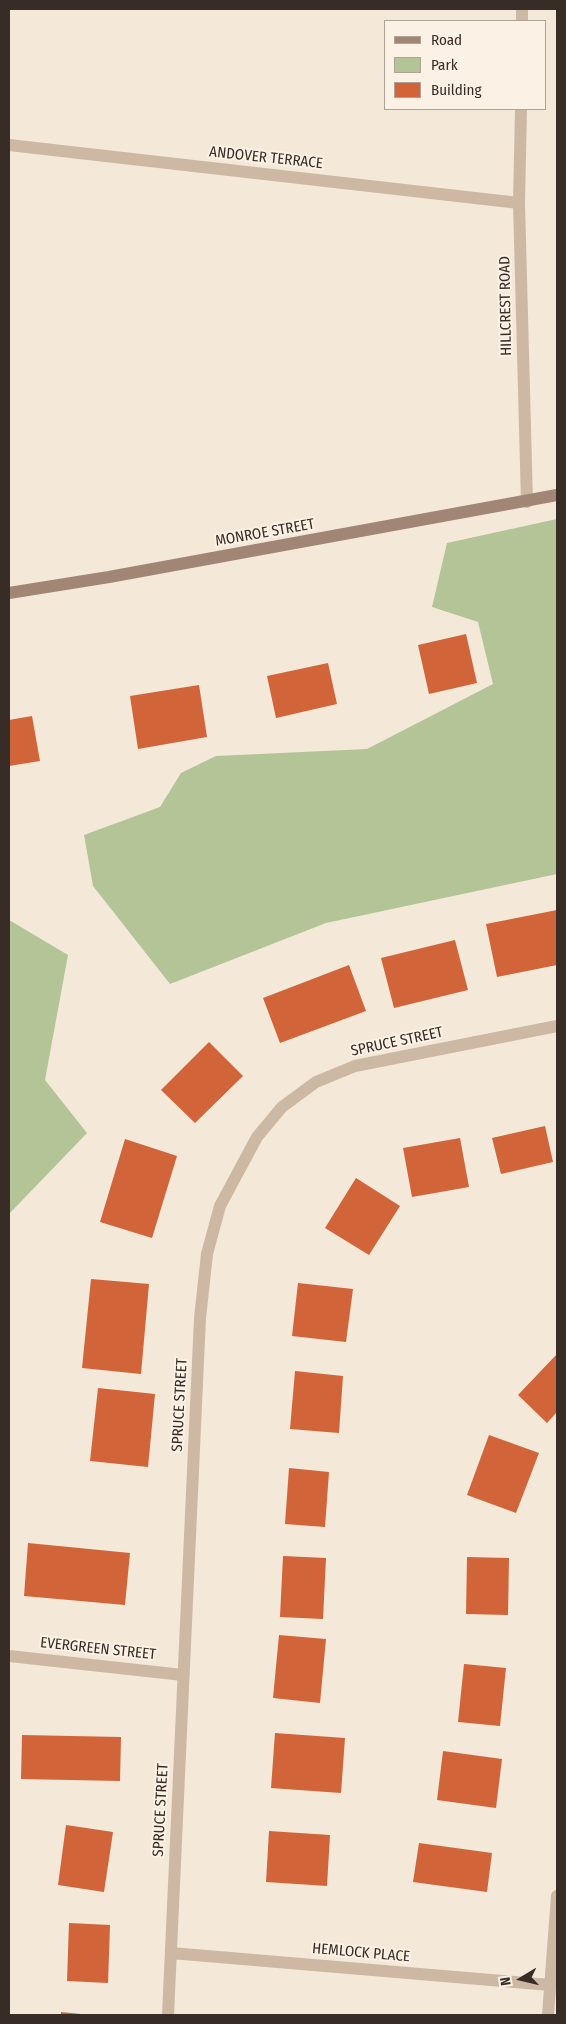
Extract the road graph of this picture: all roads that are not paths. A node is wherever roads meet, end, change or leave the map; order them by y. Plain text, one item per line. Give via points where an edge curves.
1 (521, 110) edge
2 (9, 145) edge
3 (519, 203) junction
4 (557, 496) edge
5 (527, 502) junction
6 (9, 593) edge
7 (557, 1026) edge
8 (9, 1656) edge
9 (183, 1675) junction
10 (557, 1896) edge
11 (171, 1953) junction
12 (550, 1985) junction
13 (168, 2015) edge
14 (548, 2015) edge

1 - 3 street, HILLCREST ROAD
2 - 3 street, ANDOVER TERRACE
3 - 5 street, HILLCREST ROAD
4 - 5 main road, MONROE STREET
5 - 6 main road, MONROE STREET
7 - 9 street, SPRUCE STREET via 355,1066 316,1082 282,1107 257,1137 220,1206 206,1254
8 - 9 street, EVERGREEN STREET
9 - 11 street, SPRUCE STREET
10 - 12 street
11 - 12 street, HEMLOCK PLACE
11 - 13 street, SPRUCE STREET
12 - 14 street

